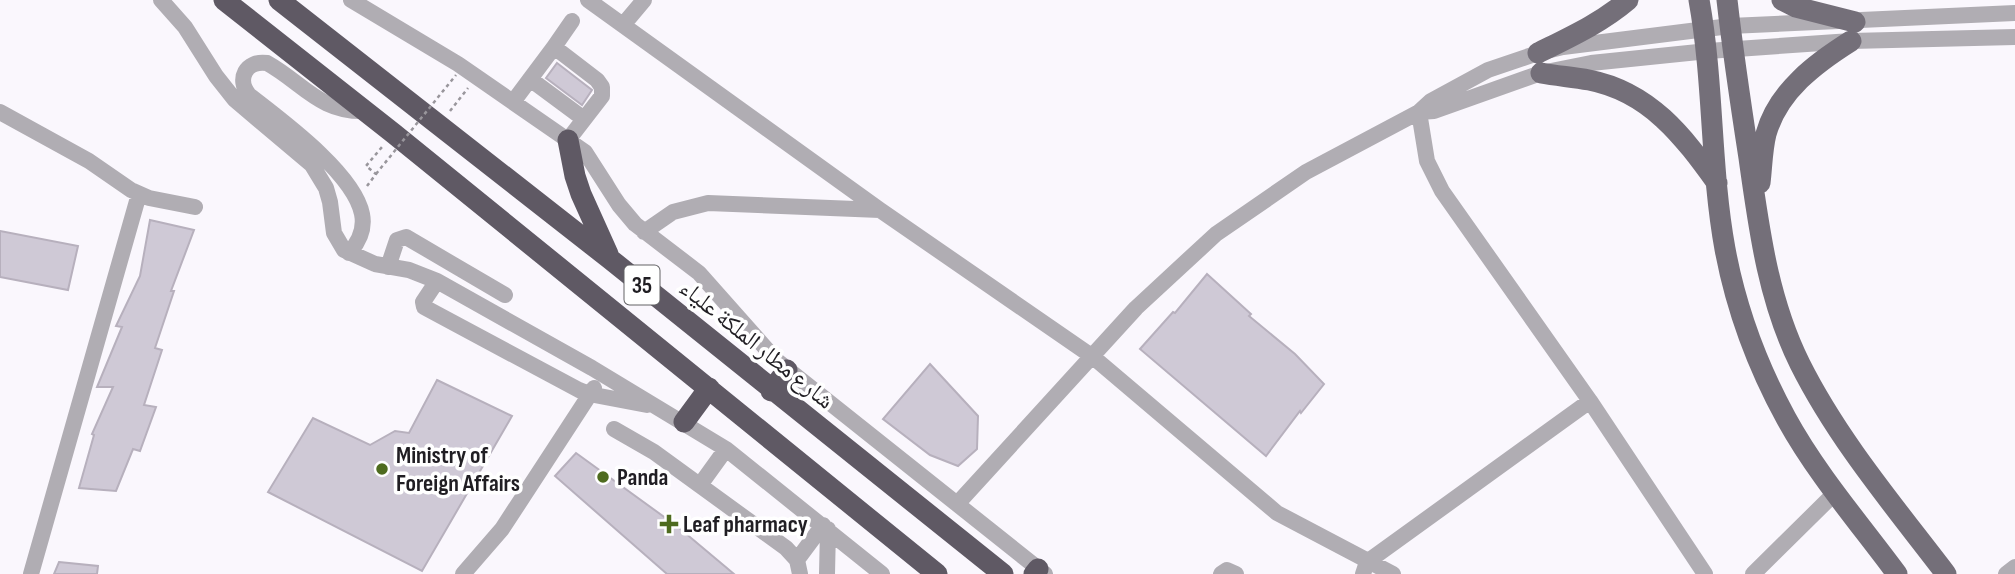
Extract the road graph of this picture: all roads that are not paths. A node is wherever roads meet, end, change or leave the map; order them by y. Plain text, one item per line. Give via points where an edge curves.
1 (161, 0) edge
2 (225, 0) edge
3 (279, 0) edge
4 (351, 0) edge
5 (588, 0) edge
6 (644, 0) edge
7 (1628, 0) edge
8 (1699, 0) edge
9 (1727, 0) edge
10 (1782, 0) edge
11 (2015, 13) edge
12 (572, 21) dead end
13 (623, 25) junction
14 (1730, 26) junction
15 (1704, 29) junction
16 (1853, 31) junction
17 (2015, 37) edge
18 (554, 47) junction
19 (1733, 50) junction
20 (1708, 51) junction
21 (1539, 63) junction
22 (530, 79) junction
23 (513, 102) junction
24 (366, 111) junction
25 (0, 112) edge
26 (1419, 112) junction
27 (584, 119) junction
28 (568, 140) junction
29 (1718, 183) junction
30 (139, 194) junction
31 (195, 207) dead end
32 (880, 209) junction
33 (1756, 209) junction
34 (644, 232) junction
35 (432, 252) junction
36 (349, 253) junction
37 (610, 260) junction
38 (388, 267) junction
39 (421, 274) junction
40 (437, 281) junction
41 (505, 295) dead end
42 (1093, 357) junction
43 (787, 370) junction
44 (597, 371) junction
45 (709, 388) junction
46 (771, 391) junction
47 (584, 392) junction
48 (1590, 401) junction
49 (660, 408) junction
50 (684, 422) junction
51 (614, 429) dead end
52 (726, 449) junction
53 (700, 485) junction
54 (1836, 492) junction
55 (958, 503) junction
56 (825, 527) junction
57 (799, 567) edge
58 (2015, 567) edge
59 (1365, 568) edge
60 (472, 571) edge
61 (1039, 572) edge
62 (31, 574) edge
63 (827, 574) edge
64 (882, 574) edge
65 (937, 574) edge
66 (1003, 574) edge
67 (1221, 574) edge
68 (1236, 574) edge
69 (1393, 574) edge
70 (1705, 574) edge
71 (1753, 574) edge
72 (1897, 574) edge
73 (1946, 574) edge
74 (2006, 574) edge

1 - 36 street via 235,100 312,165 326,188 337,240
2 - 24 highway, 35
3 - 37 highway, شارع مطار الملكة علياء / 35
4 - 23 street
5 - 13 street
6 - 13 street
7 - 21 main road
8 - 15 main road
9 - 14 main road
10 - 16 main road
11 - 16 street
12 - 18 street
13 - 32 street
14 - 15 street
14 - 16 street
14 - 19 main road
15 - 20 main road
15 - 21 street via 1590,43
16 - 17 street
16 - 19 street
16 - 33 main road via 1798,82 1773,115
18 - 22 street
18 - 27 street via 603,87 602,96
19 - 20 street
19 - 33 main road
20 - 21 street via 1591,63
20 - 29 main road
21 - 26 street via 1488,71 1437,97
21 - 29 main road via 1643,101 1673,125
22 - 23 street
22 - 27 street
23 - 28 street
24 - 36 street via 323,103 267,63 250,65 243,74 249,95 307,141 351,191 363,223
24 - 45 highway, 35
25 - 30 street
26 - 42 street via 1306,172 1216,234 1136,308
26 - 48 street via 1427,161 1442,191
27 - 28 street
28 - 34 street via 592,160 620,205
28 - 37 highway via 581,194
29 - 54 main road via 1725,248 1754,352 1787,420
30 - 31 street
30 - 62 street
32 - 34 street via 708,203 673,212
32 - 42 street
33 - 73 main road via 1769,282 1799,363 1866,468
34 - 43 street via 699,273
35 - 38 street via 401,237
35 - 39 street
35 - 41 street
36 - 38 street
37 - 46 highway, شارع مطار الملكة علياء / 35
38 - 39 street
39 - 40 street
40 - 44 street
40 - 47 street via 424,307
42 - 55 street
42 - 59 street via 1271,509
43 - 46 highway
43 - 55 street
44 - 47 street
44 - 49 street
45 - 50 highway
45 - 65 highway, 35
46 - 66 highway, شارع مطار الملكة علياء / 35
47 - 49 street
47 - 60 street
48 - 59 street
48 - 70 street
49 - 50 street
50 - 52 street
51 - 53 street via 642,443
52 - 53 street
52 - 56 street
53 - 57 street via 786,548
54 - 71 street
54 - 72 main road
55 - 61 street
56 - 57 street
56 - 63 street
56 - 64 street
58 - 74 street
59 - 69 street
67 - 68 street via 1227,570

